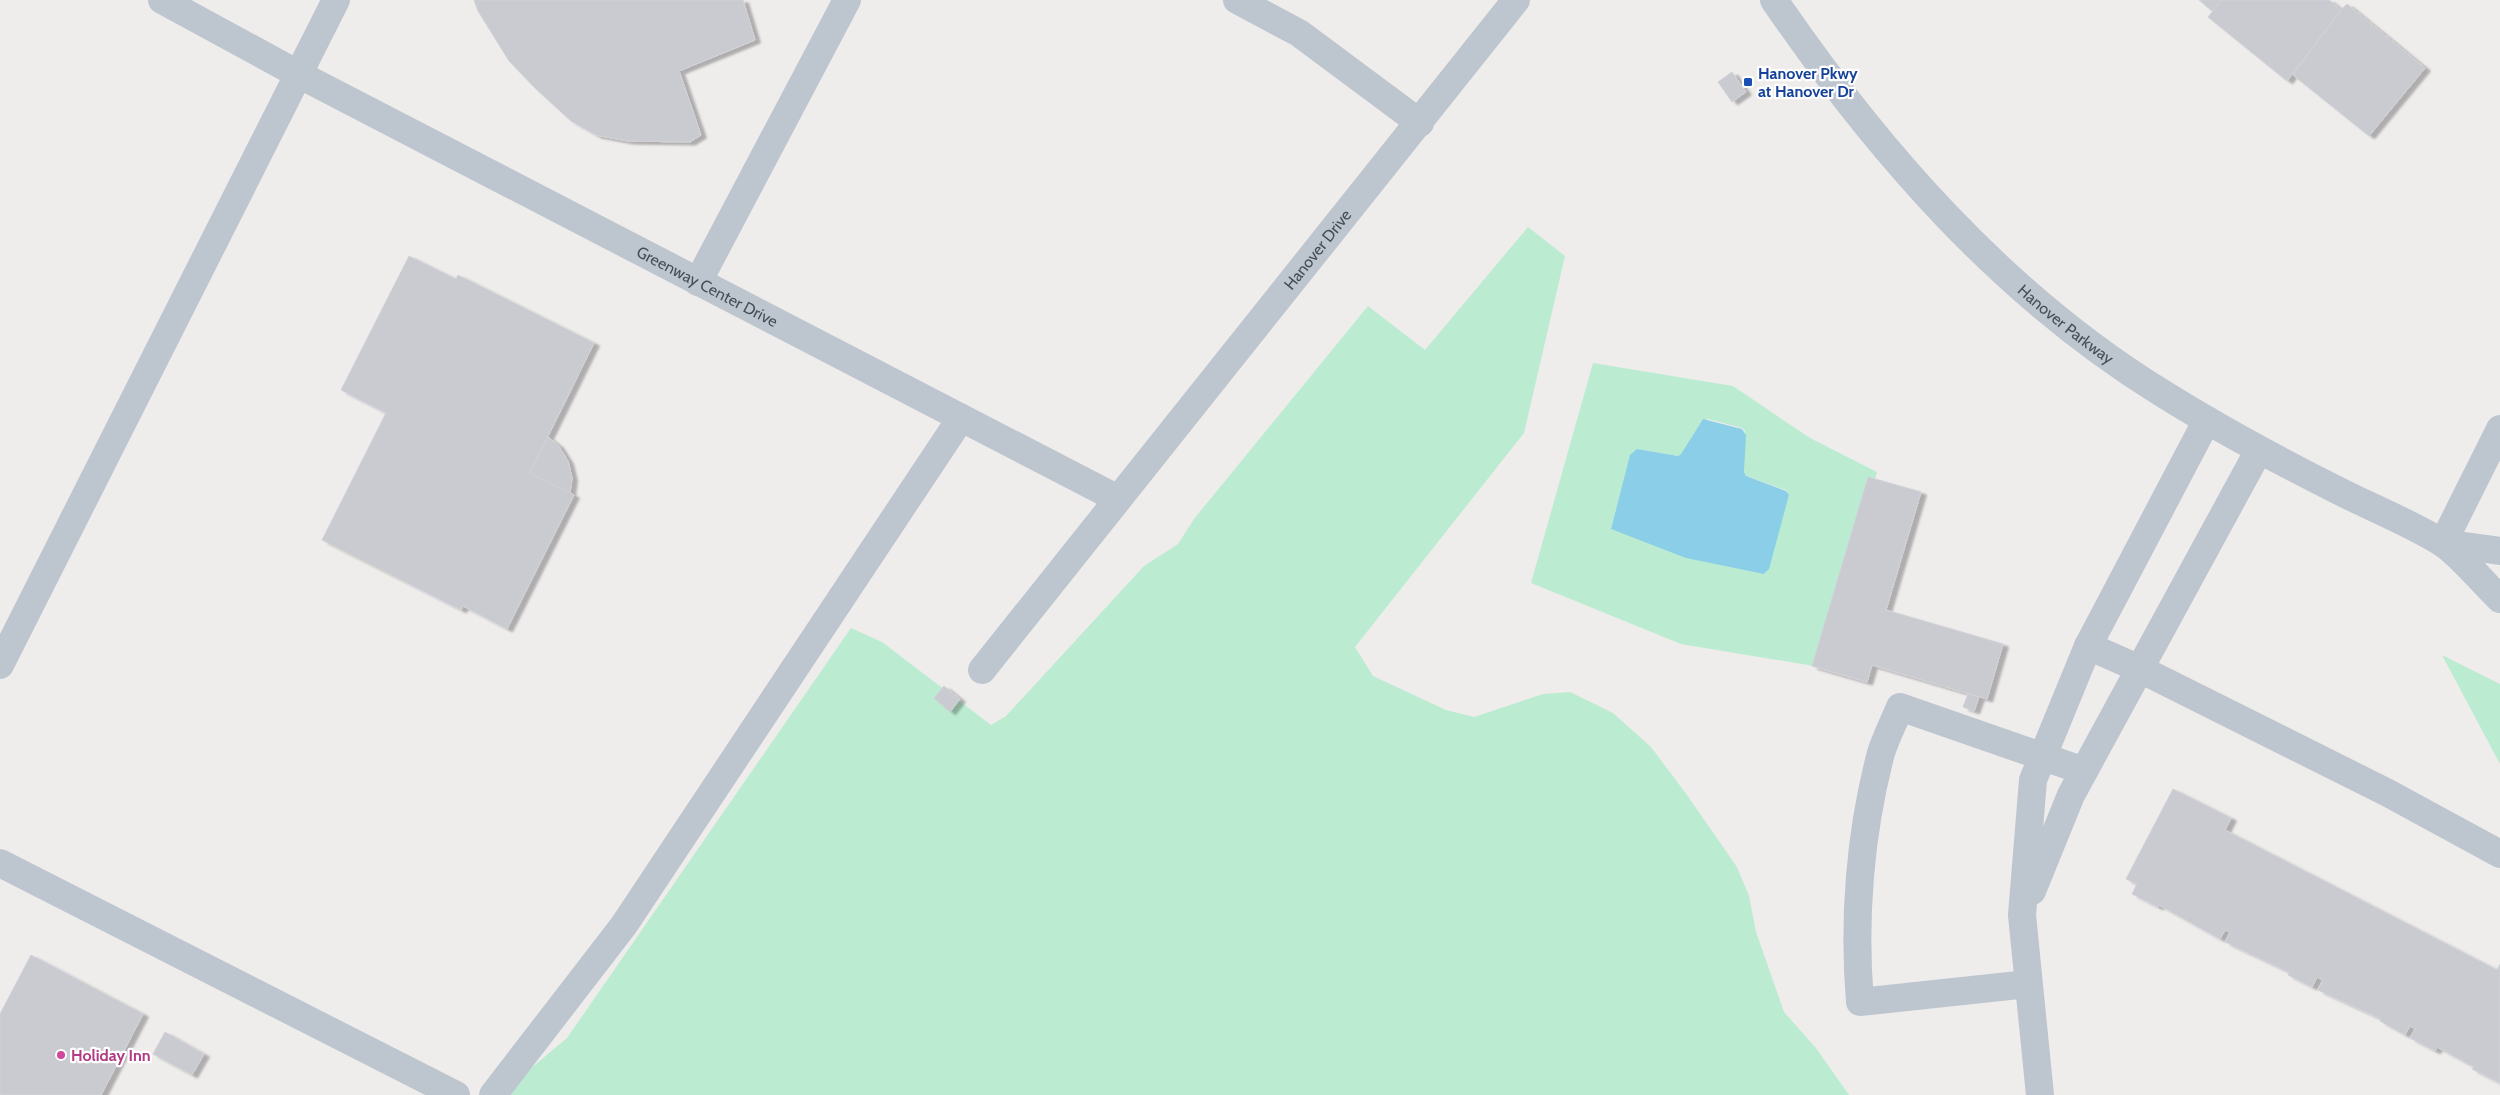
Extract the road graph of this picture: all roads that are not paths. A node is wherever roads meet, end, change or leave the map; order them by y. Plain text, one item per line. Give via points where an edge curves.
1 (162, 0) edge
2 (336, 0) edge
3 (847, 0) edge
4 (1237, 0) edge
5 (1516, 0) edge
6 (1774, 0) edge
7 (298, 74) junction
8 (1420, 123) junction
9 (698, 282) junction
10 (961, 418) junction
11 (2206, 420) junction
12 (2500, 429) edge
13 (2259, 450) junction
14 (1118, 499) junction
15 (2443, 543) junction
16 (2500, 551) edge
17 (2500, 599) edge
18 (2088, 646) junction
19 (0, 665) edge
20 (2140, 669) junction
21 (982, 670) dead end
22 (2043, 755) junction
23 (2084, 771) junction
24 (2500, 854) edge
25 (0, 863) edge
26 (2022, 915) junction
27 (2028, 984) junction
28 (456, 1095) edge
29 (493, 1095) edge
30 (2040, 1095) edge

1 - 7 street, Greenway Center Drive
2 - 7 street
3 - 9 street
4 - 8 street via 1299,33
5 - 8 street, Hanover Drive
6 - 11 street, Hanover Parkway via 1857,116 1994,264 2041,306 2113,360
7 - 9 street, Greenway Center Drive
7 - 19 street
8 - 14 street, Hanover Drive
9 - 10 street, Greenway Center Drive
10 - 14 street, Greenway Center Drive
10 - 29 street via 624,925
11 - 13 street, Hanover Parkway
11 - 18 street
12 - 15 street
13 - 15 street, Hanover Parkway
13 - 20 street
14 - 21 street, Hanover Drive
15 - 16 street, Hanover Parkway
15 - 17 street, Hanover Parkway
18 - 20 street
18 - 22 street
20 - 23 street
20 - 24 street via 2388,793
22 - 23 street
22 - 26 street via 2033,780
22 - 27 street via 1900,707 1882,752 1857,903 1856,956 1860,1002
23 - 26 street
25 - 28 street
26 - 27 street
27 - 30 street

